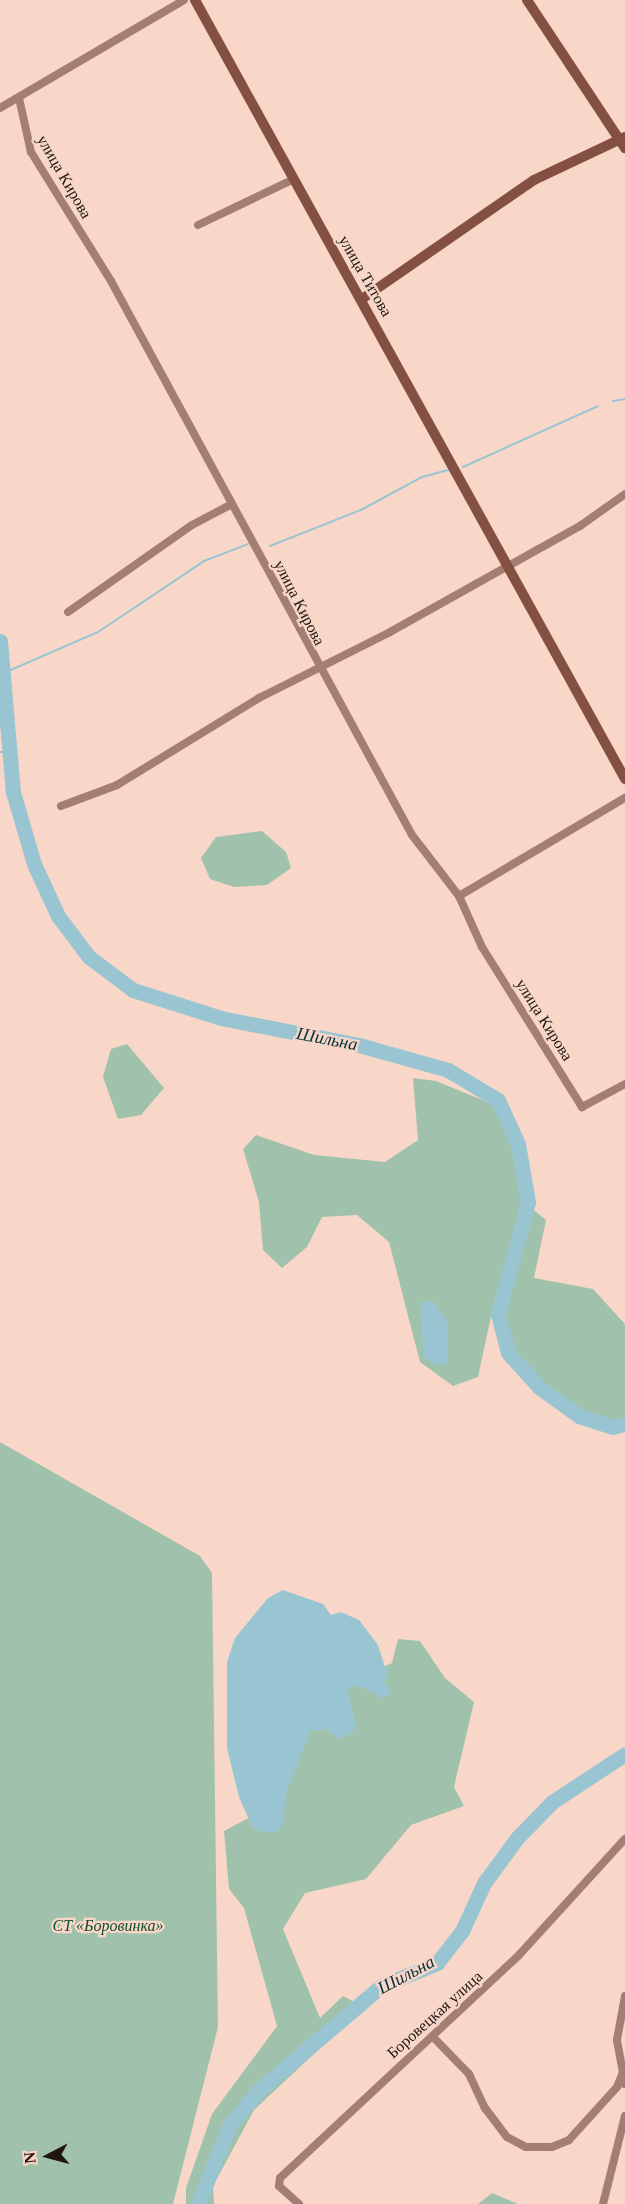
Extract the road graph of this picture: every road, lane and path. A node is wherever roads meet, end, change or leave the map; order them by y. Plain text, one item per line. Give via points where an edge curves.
1 (184, 0) edge
2 (195, 0) edge
3 (527, 0) edge
4 (19, 98) junction
5 (0, 108) edge
6 (623, 141) edge
7 (292, 180) junction
8 (198, 225) dead end
9 (362, 299) junction
10 (625, 494) edge
11 (232, 504) junction
12 (511, 566) junction
13 (68, 612) dead end
14 (317, 667) junction
15 (625, 779) edge
16 (625, 798) edge
17 (61, 806) dead end
18 (459, 896) junction
19 (625, 1084) edge
20 (625, 1839) edge
21 (625, 1996) edge
22 (433, 2037) junction
23 (623, 2072) junction
24 (625, 2084) edge
25 (625, 2116) edge
26 (298, 2204) edge
27 (603, 2204) edge

1 - 4 street
2 - 7 street, улица Титова
3 - 6 street
4 - 5 street
4 - 11 street, улица Кирова via 32,152 111,281
6 - 9 street via 534,180
7 - 8 street
7 - 9 street, улица Титова
9 - 12 street, улица Титова
10 - 12 street
11 - 13 street via 192,525
11 - 14 street, улица Кирова
12 - 14 street
12 - 15 street, улица Титова
14 - 17 street via 117,785
14 - 18 street, улица Кирова via 412,835
16 - 18 street
18 - 19 street, улица Кирова via 482,947 582,1107
20 - 22 street, Боровецкая улица via 519,1955
21 - 23 street via 617,2040
22 - 23 street via 469,2074 485,2108 507,2137 526,2147 552,2147 569,2140 617,2087
22 - 26 street, Боровецкая улица via 280,2178 279,2186
23 - 24 street
25 - 27 street

